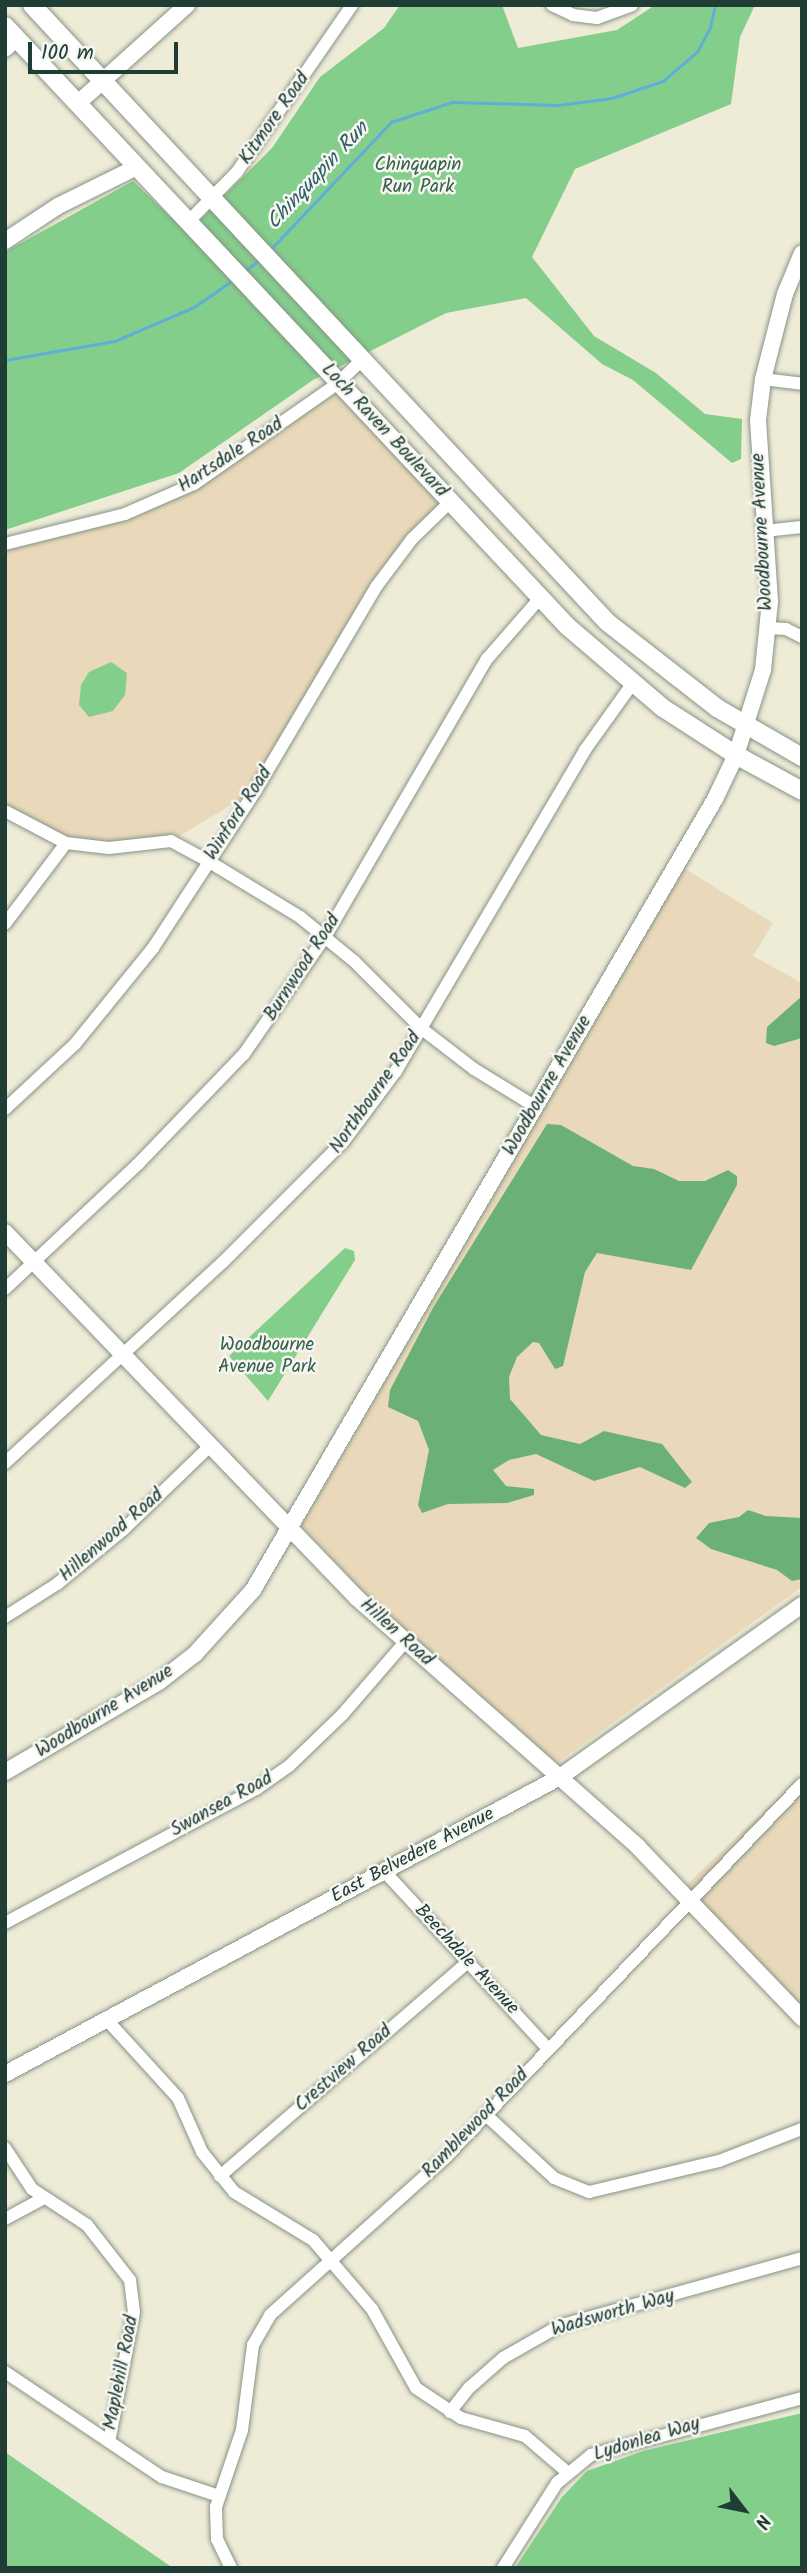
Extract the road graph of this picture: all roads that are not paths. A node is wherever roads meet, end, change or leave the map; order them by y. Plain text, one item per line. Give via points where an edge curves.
1 (32, 5) edge
2 (187, 5) edge
3 (352, 5) edge
4 (552, 5) edge
5 (632, 5) edge
6 (9, 38) edge
7 (103, 81) junction
8 (77, 104) junction
9 (135, 168) junction
10 (211, 201) junction
11 (187, 223) junction
12 (5, 242) edge
13 (802, 253) edge
14 (360, 362) junction
15 (763, 379) junction
16 (338, 383) junction
17 (802, 384) edge
18 (450, 502) junction
19 (802, 527) edge
20 (517, 528) junction
21 (764, 531) junction
22 (5, 544) edge
23 (493, 548) junction
24 (540, 598) junction
25 (768, 628) junction
26 (802, 637) edge
27 (627, 639) junction
28 (608, 663) junction
29 (632, 684) junction
30 (747, 726) junction
31 (736, 755) junction
32 (802, 757) edge
33 (802, 791) edge
34 (5, 811) edge
35 (66, 843) junction
36 (208, 861) junction
37 (5, 925) edge
38 (325, 937) junction
39 (422, 1028) junction
40 (536, 1107) junction
41 (5, 1109) edge
42 (5, 1232) edge
43 (33, 1262) junction
44 (5, 1289) edge
45 (122, 1354) junction
46 (211, 1445) junction
47 (5, 1463) edge
48 (288, 1530) junction
49 (799, 1612) edge
50 (5, 1617) edge
51 (405, 1642) junction
52 (5, 1772) edge
53 (560, 1777) junction
54 (802, 1784) edge
55 (384, 1871) junction
56 (690, 1897) junction
57 (5, 1923) edge
58 (468, 1962) junction
59 (802, 2018) edge
60 (107, 2020) junction
61 (548, 2049) junction
62 (5, 2074) edge
63 (486, 2115) junction
64 (802, 2129) edge
65 (5, 2148) edge
66 (220, 2176) junction
67 (44, 2198) junction
68 (5, 2219) edge
69 (802, 2258) edge
70 (330, 2261) junction
71 (5, 2372) edge
72 (802, 2398) edge
73 (450, 2412) junction
74 (108, 2442) junction
75 (567, 2472) junction
76 (219, 2496) junction
77 (231, 2568) edge
78 (503, 2568) edge

1 - 7 main road, Loch Raven Boulevard
2 - 7 street
3 - 10 street, Kitmore Road via 262,139
4 - 5 street via 573,15 597,18
6 - 8 main road, Loch Raven Boulevard
7 - 8 street
7 - 10 main road, Loch Raven Boulevard
8 - 9 main road, Loch Raven Boulevard
9 - 11 main road, Loch Raven Boulevard
9 - 12 street via 58,206
10 - 11 street, Kitmore Road
10 - 14 main road, Loch Raven Boulevard
11 - 16 main road, Loch Raven Boulevard
13 - 15 street, Woodbourne Avenue via 785,294
14 - 16 street, Hartsdale Road
14 - 20 main road, Loch Raven Boulevard
15 - 17 street
15 - 21 street, Woodbourne Avenue via 758,451
16 - 18 main road, Loch Raven Boulevard
16 - 22 street, Hartsdale Road via 214,472 167,498 125,514
18 - 23 main road, Loch Raven Boulevard
18 - 36 street, Winford Road via 412,539 376,587 257,790
19 - 21 street
20 - 23 main road
20 - 27 main road, Loch Raven Boulevard
21 - 25 street, Woodbourne Avenue
23 - 24 main road, Loch Raven Boulevard
24 - 28 main road, Loch Raven Boulevard
24 - 38 street, Burnwood Road via 487,659
25 - 26 street via 786,629
25 - 30 street, Woodbourne Avenue via 763,670
27 - 28 main road
27 - 30 main road, Loch Raven Boulevard
28 - 29 main road, Loch Raven Boulevard
29 - 31 main road, Loch Raven Boulevard
29 - 39 street, Northbourne Road via 585,750
30 - 31 street, Woodbourne Avenue
30 - 32 main road, Loch Raven Boulevard
31 - 33 main road, Loch Raven Boulevard
31 - 40 street, Woodbourne Avenue via 693,839
34 - 35 street
35 - 36 street via 109,848 171,841
35 - 37 street
36 - 38 street
36 - 41 street, Winford Road via 121,992 75,1044
38 - 39 street
38 - 43 street, Burnwood Road via 279,1009 217,1086
39 - 40 street via 474,1069
39 - 45 street, Northbourne Road via 380,1095 324,1165
40 - 48 street, Woodbourne Avenue
42 - 43 street, Hillen Road
43 - 44 street, Burnwood Road
43 - 45 street, Hillen Road
45 - 46 street, Hillen Road
45 - 47 street, Northbourne Road
46 - 48 street, Hillen Road
46 - 50 street, Hillenwood Road via 124,1529 57,1584
48 - 51 street, Hillen Road
48 - 52 street, Woodbourne Avenue via 240,1608 195,1654 159,1682
49 - 53 street, East Belvedere Avenue
51 - 53 street, Hillen Road
51 - 57 street, Swansea Road via 334,1724 289,1766 256,1789
53 - 55 street, East Belvedere Avenue
53 - 56 street, Hillen Road
54 - 56 street, Ramblewood Road
55 - 58 street, Beechdale Avenue
55 - 60 street, East Belvedere Avenue
56 - 59 street, Hillen Road
56 - 61 street, Ramblewood Road
58 - 61 street, Beechdale Avenue
58 - 66 street, Crestview Road
60 - 62 street, East Belvedere Avenue
60 - 66 street via 178,2098 198,2146
61 - 63 street, Ramblewood Road
63 - 64 street via 554,2178 579,2191 719,2161
63 - 70 street, Ramblewood Road via 421,2181
65 - 67 street, Maplehill Road
66 - 70 street via 250,2206 301,2231
67 - 68 street
67 - 74 street, Maplehill Road via 87,2225 126,2269 133,2287 134,2312
69 - 73 street, Wadsworth Way via 559,2326 503,2358
70 - 73 street via 382,2323 410,2382
70 - 76 street, Ramblewood Road via 281,2302 258,2333 242,2430
71 - 74 street
72 - 75 street, Lydonlea Way via 608,2448
73 - 75 street via 525,2436
74 - 76 street via 162,2477
75 - 78 street, Lydonlea Way
76 - 77 street, Ramblewood Road via 215,2531

